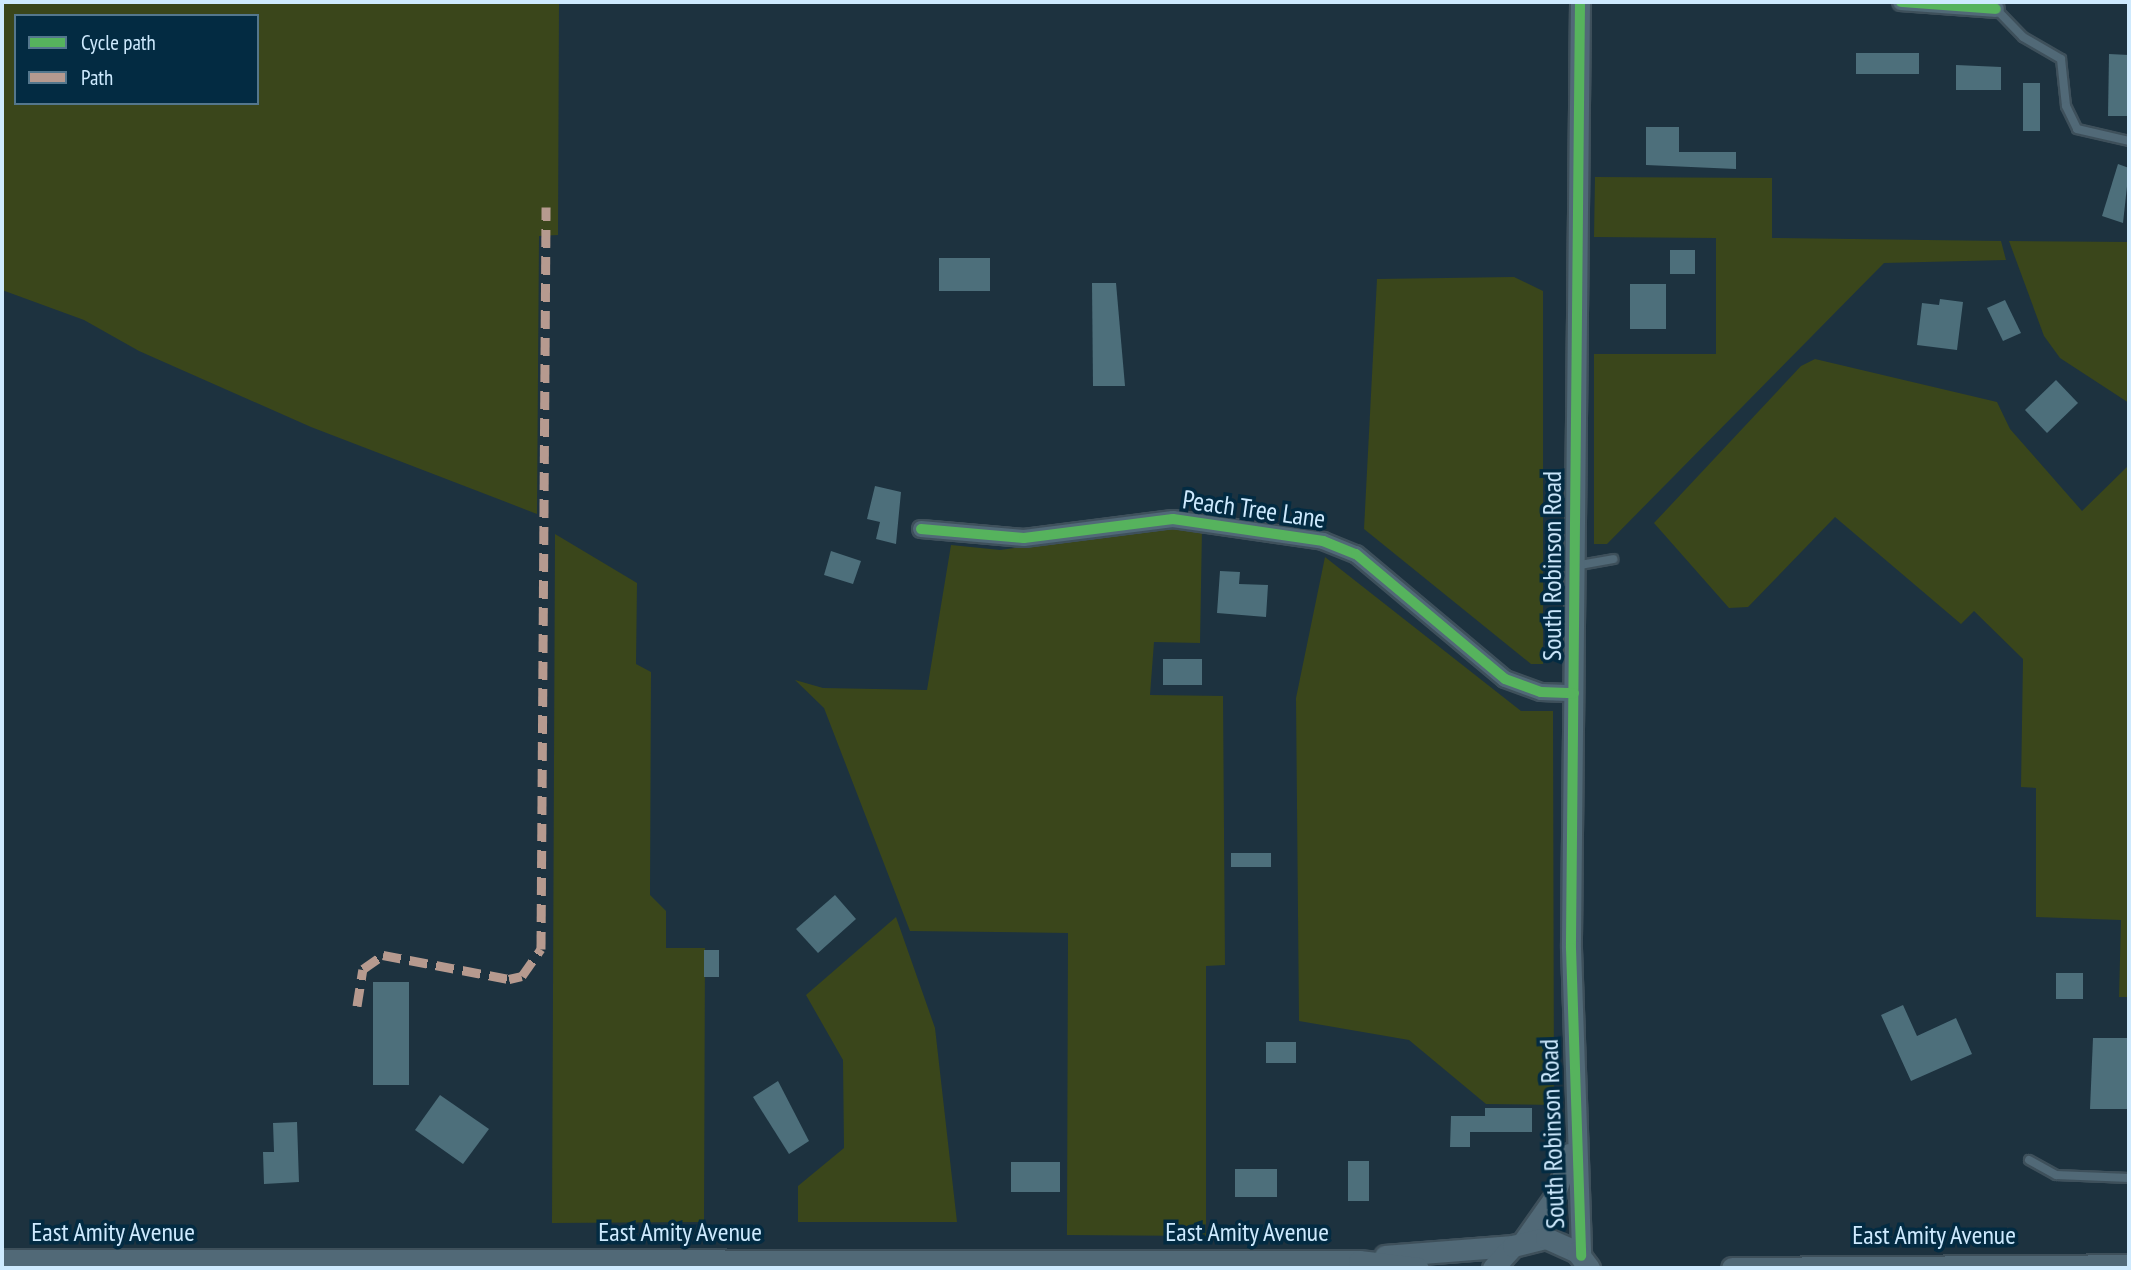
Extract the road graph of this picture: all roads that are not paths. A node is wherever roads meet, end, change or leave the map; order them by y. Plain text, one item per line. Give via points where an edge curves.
1 (1580, 2) edge
2 (1900, 2) edge
3 (1996, 9) joint
4 (2129, 141) edge
5 (921, 529) dead end
6 (1612, 559) dead end
7 (1574, 566) junction
8 (1574, 693) junction
9 (1573, 1142) junction
10 (2029, 1160) dead end
11 (2129, 1178) edge
12 (1517, 1244) junction
13 (2, 1260) edge
14 (1359, 1261) junction
15 (1588, 1264) edge
16 (2129, 1265) edge
17 (1418, 1268) edge
18 (1493, 1268) edge
19 (1736, 1268) edge

1 - 7 street, South Robinson Road
2 - 3 street
3 - 4 lane via 2023,37 2061,60 2066,106 2077,130
5 - 8 street, Peach Tree Lane via 1024,538 1187,519 1323,541 1356,554 1505,679 1541,692
6 - 7 lane
7 - 8 street, South Robinson Road
8 - 9 street, South Robinson Road
9 - 12 street, South Robinson Road via 1556,1194
9 - 15 street, South Robinson Road
10 - 11 lane via 2056,1175
12 - 14 main road, East Amity Avenue
12 - 15 main road, East Amity Avenue via 1546,1238
12 - 18 main road
13 - 14 main road, East Amity Avenue
14 - 17 main road, East Amity Avenue
16 - 19 main road, East Amity Avenue

